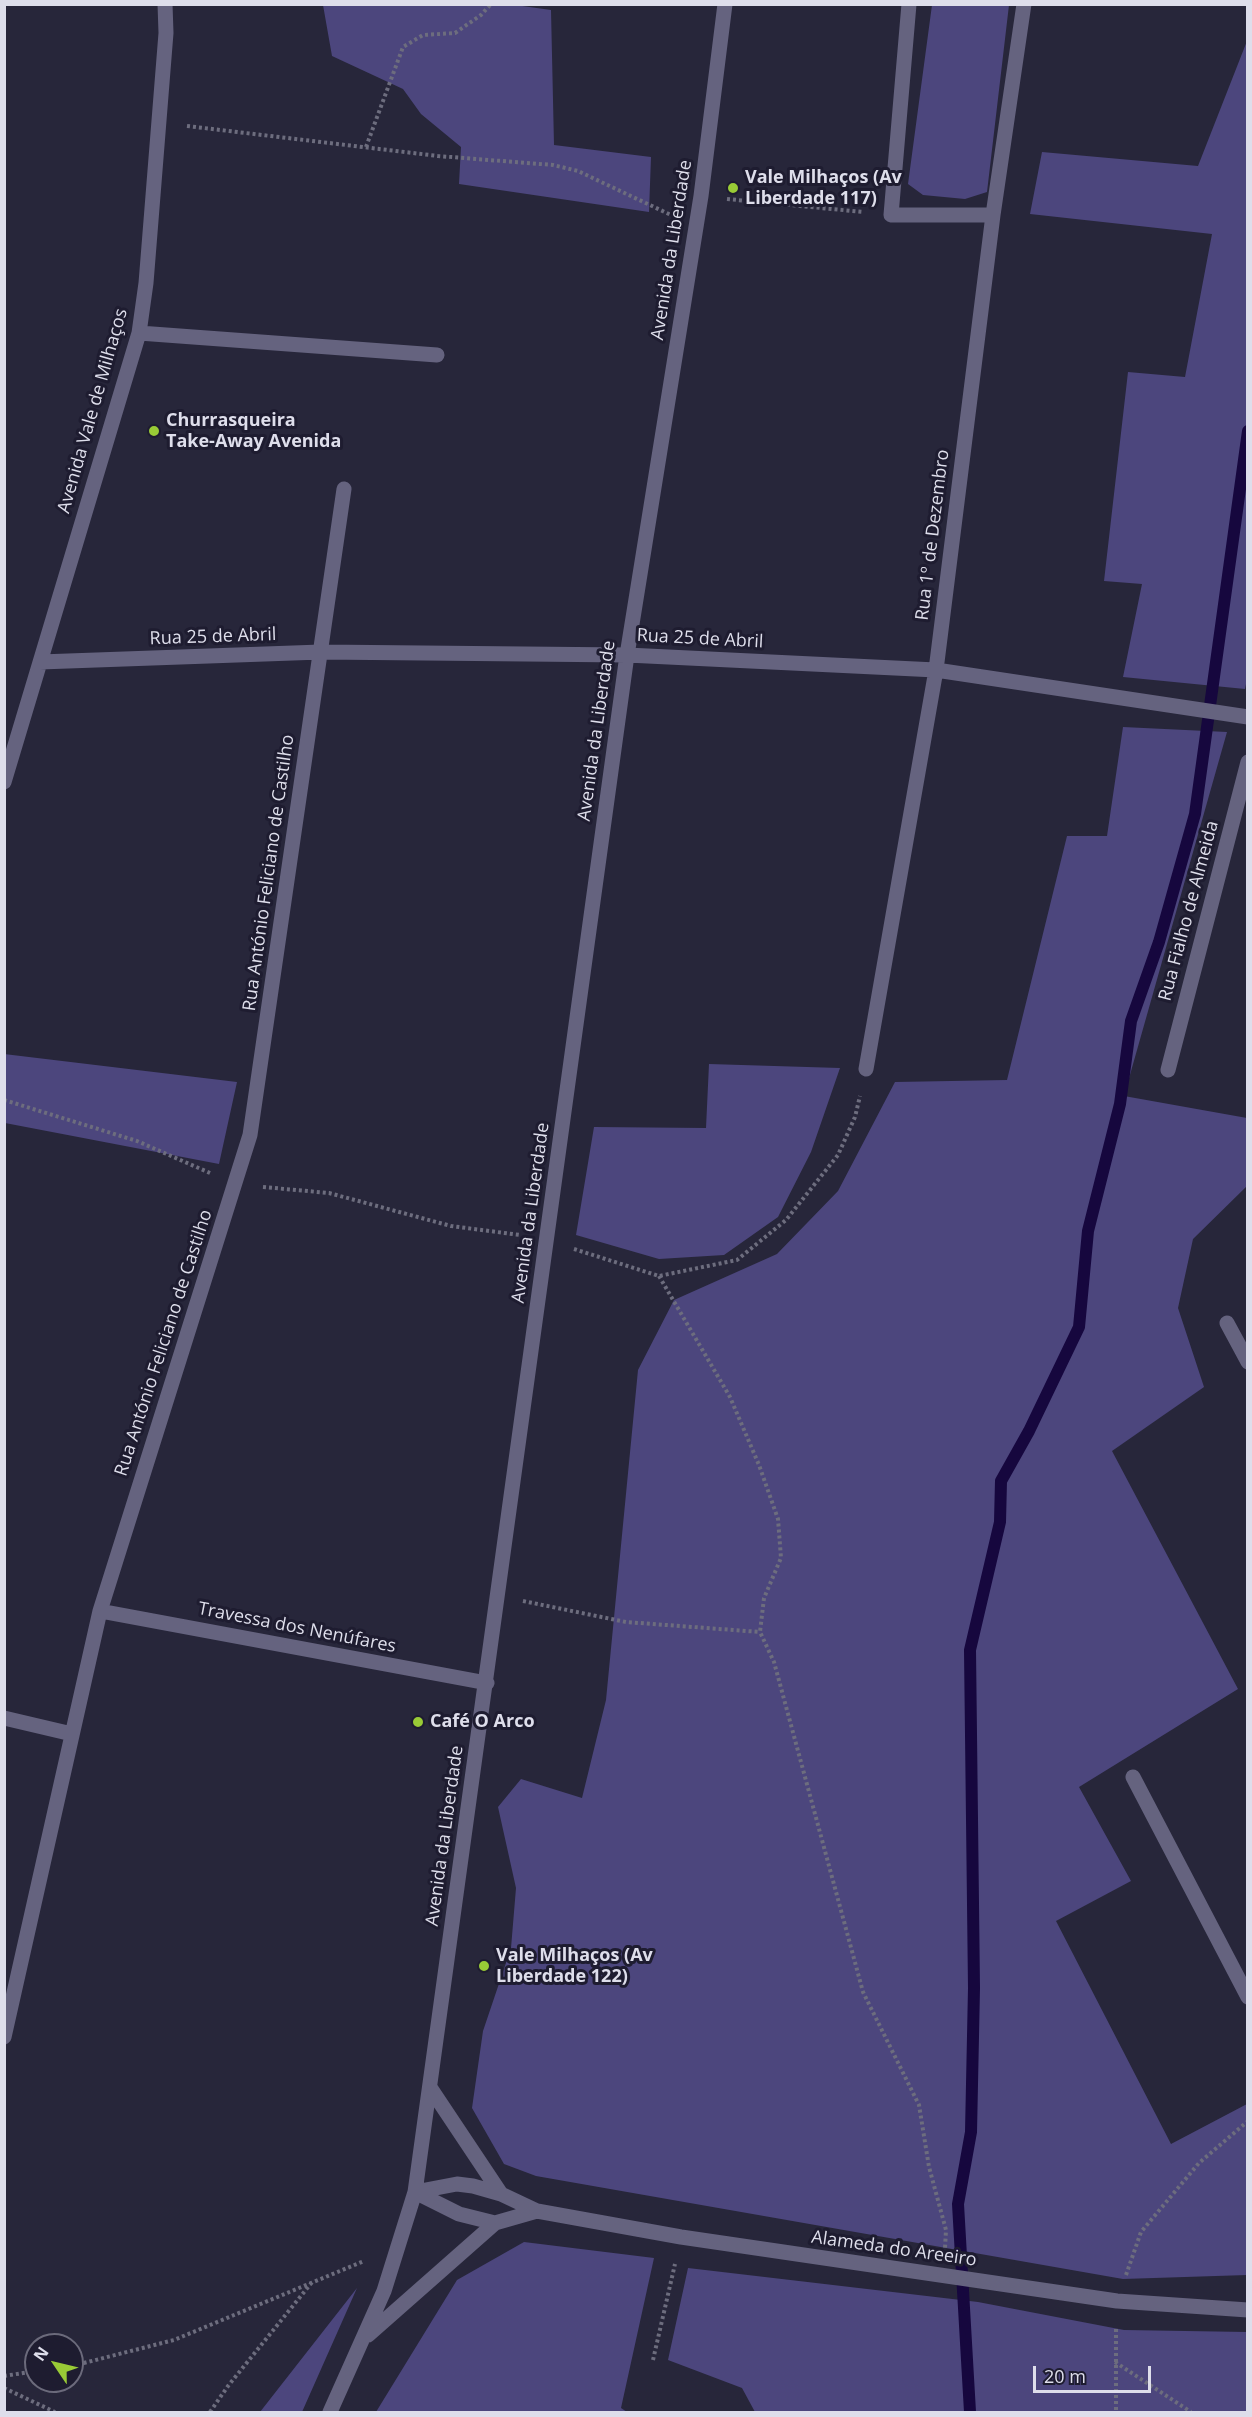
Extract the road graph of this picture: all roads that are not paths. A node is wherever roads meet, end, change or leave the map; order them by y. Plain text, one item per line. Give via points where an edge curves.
1 (165, 4) edge
2 (725, 4) edge
3 (909, 4) edge
4 (1023, 4) edge
5 (993, 215) junction
6 (139, 333) junction
7 (437, 355) dead end
8 (345, 489) dead end
9 (321, 652) junction
10 (627, 655) junction
11 (40, 662) junction
12 (936, 670) junction
13 (1248, 717) edge
14 (1248, 762) edge
15 (4, 782) edge
16 (866, 1069) road end
17 (1168, 1070) dead end
18 (1227, 1323) dead end
19 (1248, 1362) edge
20 (100, 1611) junction
21 (487, 1683) junction
22 (4, 1718) edge
23 (72, 1734) junction
24 (1133, 1778) dead end
25 (1248, 1997) edge
26 (4, 2037) edge
27 (431, 2089) junction
28 (415, 2192) junction
29 (501, 2194) junction
30 (537, 2211) junction
31 (495, 2223) junction
32 (1248, 2310) edge
33 (363, 2339) junction
34 (330, 2412) edge

1 - 6 street, Avenida Vale de Milhaços via 166,33
2 - 10 street, Avenida da Liberdade via 701,196
3 - 5 street via 891,214
4 - 5 street, Rua 1º de Dezembro
5 - 12 street, Rua 1º de Dezembro
6 - 7 street
6 - 11 street, Avenida Vale de Milhaços
8 - 9 street, Rua António Feliciano de Castilho
9 - 10 street, Rua 25 de Abril
9 - 11 street, Rua 25 de Abril
9 - 20 street, Rua António Feliciano de Castilho via 250,1135
10 - 12 street, Rua 25 de Abril
10 - 21 street, Avenida da Liberdade
11 - 15 street, Avenida Vale de Milhaços
12 - 13 street, Rua 25 de Abril
12 - 16 street, Rua 1º de Dezembro
14 - 17 street, Rua Fialho de Almeida
18 - 19 street
20 - 21 street, Travessa dos Nenúfares
20 - 23 street, Rua António Feliciano de Castilho
21 - 27 street, Avenida da Liberdade
22 - 23 street
23 - 26 street, Rua António Feliciano de Castilho
24 - 25 street
27 - 28 street, Avenida da Liberdade
27 - 29 street
28 - 29 street, Alameda do Areeiro via 457,2184
28 - 31 street, Alameda do Areeiro via 459,2214
28 - 33 street, Avenida da Liberdade via 398,2253
29 - 30 street, Alameda do Areeiro
30 - 31 street, Alameda do Areeiro
30 - 32 street, Alameda do Areeiro via 681,2237 1117,2301
31 - 33 street, Alameda do Areeiro
33 - 34 street, Avenida da Liberdade

